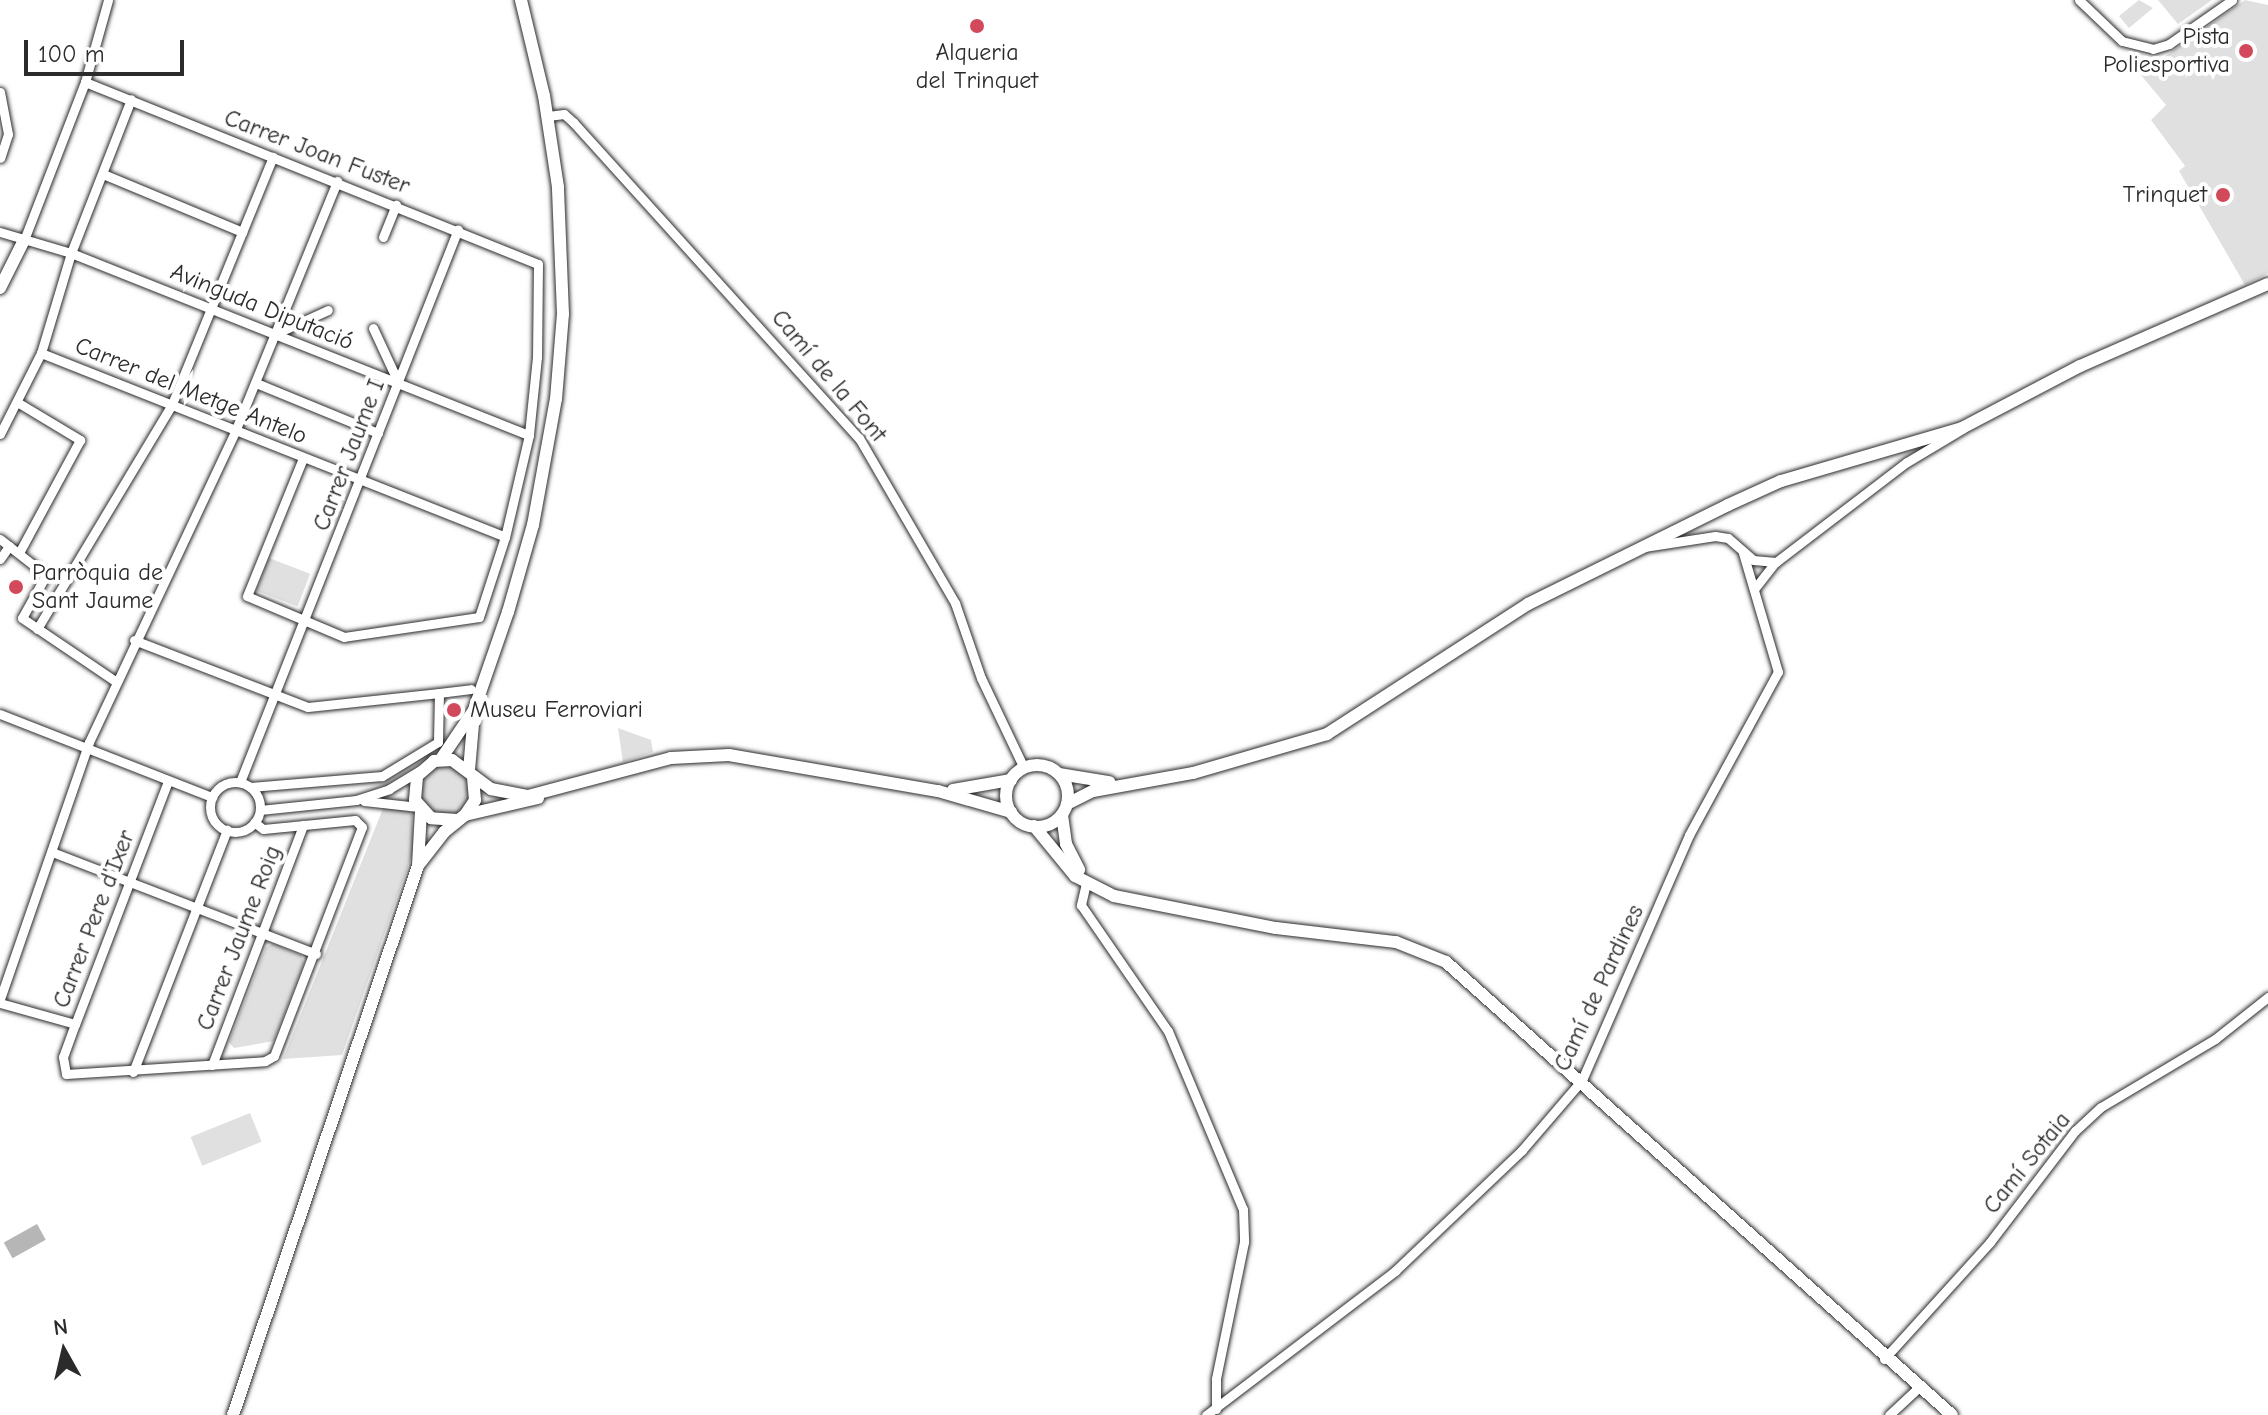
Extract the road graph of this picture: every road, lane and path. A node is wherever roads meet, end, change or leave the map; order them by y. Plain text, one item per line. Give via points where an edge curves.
1 (108, 0) edge
2 (521, 0) edge
3 (2079, 0) edge
4 (2232, 0) edge
5 (85, 82) junction
6 (0, 92) edge
7 (131, 99) junction
8 (548, 116) junction
9 (273, 157) junction
10 (0, 158) edge
11 (103, 174) junction
12 (337, 181) junction
13 (396, 204) junction
14 (458, 229) junction
15 (0, 232) edge
16 (242, 232) junction
17 (383, 237) dead end
18 (24, 240) junction
19 (71, 253) junction
20 (2268, 284) edge
21 (0, 288) edge
22 (212, 308) junction
23 (328, 310) dead end
24 (373, 328) dead end
25 (275, 334) junction
26 (41, 353) junction
27 (256, 383) junction
28 (399, 384) junction
29 (17, 402) junction
30 (172, 404) junction
31 (1962, 428) junction
32 (236, 429) junction
33 (378, 433) junction
34 (0, 434) edge
35 (529, 435) junction
36 (303, 458) junction
37 (360, 480) junction
38 (505, 537) junction
39 (4, 543) edge
40 (1644, 547) junction
41 (19, 553) junction
42 (1743, 553) junction
43 (0, 559) edge
44 (1776, 562) junction
45 (1755, 588) junction
46 (307, 621) junction
47 (37, 629) junction
48 (134, 640) junction
49 (115, 681) junction
50 (471, 689) dead end
51 (276, 696) junction
52 (439, 696) junction
53 (474, 710) junction
54 (0, 714) edge
55 (89, 749) junction
56 (441, 759) junction
57 (1024, 768) junction
58 (422, 769) junction
59 (471, 772) junction
60 (1059, 774) junction
61 (1011, 780) junction
62 (168, 781) junction
63 (240, 782) junction
64 (1132, 783) junction
65 (250, 787) junction
66 (938, 791) junction
67 (544, 794) junction
68 (212, 797) junction
69 (356, 800) junction
70 (420, 808) junction
71 (260, 810) junction
72 (1064, 810) junction
73 (1011, 812) junction
74 (461, 817) junction
75 (254, 822) junction
76 (303, 825) junction
77 (1034, 826) junction
78 (227, 830) junction
79 (52, 852) junction
80 (418, 866) junction
81 (131, 881) junction
82 (1086, 883) junction
83 (195, 906) junction
84 (262, 933) junction
85 (316, 954) junction
86 (2268, 997) edge
87 (0, 1001) edge
88 (75, 1024) junction
89 (212, 1065) junction
90 (133, 1072) junction
91 (1582, 1080) junction
92 (1884, 1359) junction
93 (1917, 1389) junction
94 (1216, 1412) edge
95 (233, 1415) edge
96 (1206, 1415) edge
97 (1889, 1415) edge
98 (1952, 1415) edge

1 - 5 street
2 - 8 street
3 - 4 street via 2122,41 2142,49 2169,44
5 - 7 street, Carrer Joan Fuster
5 - 18 street
6 - 10 street via 8,134
7 - 9 street, Carrer Joan Fuster
7 - 11 street
8 - 53 street via 563,263 555,409 525,557
8 - 57 street, Camí de la Font via 564,114 864,445 955,603 981,678
9 - 12 street, Carrer Joan Fuster
9 - 16 street
11 - 16 street
11 - 19 street
12 - 13 street, Carrer Joan Fuster
12 - 25 street
13 - 14 street, Carrer Joan Fuster
13 - 17 street
14 - 28 street, Carrer Jaume I
14 - 35 street, Carrer Joan Fuster via 533,260 541,273
15 - 18 street, Avinguda Diputació
16 - 22 street
18 - 19 street, Avinguda Diputació
18 - 21 street
19 - 22 street, Avinguda Diputació
19 - 26 street
20 - 31 street via 2120,349
22 - 25 street, Avinguda Diputació
22 - 30 street
23 - 25 street
24 - 28 street
25 - 27 street
25 - 28 street, Avinguda Diputació
26 - 29 street
26 - 30 street, Carrer del Metge Antelo
27 - 32 street
27 - 33 street
28 - 33 street, Carrer Jaume I
28 - 35 street, Avinguda Diputació
29 - 34 street
29 - 41 street via 80,440
30 - 32 street, Carrer del Metge Antelo
30 - 47 street
31 - 40 street via 1781,481
31 - 44 street via 1907,462
32 - 36 street, Carrer del Metge Antelo
32 - 48 street
33 - 37 street, Carrer Jaume I
35 - 38 street
36 - 37 street, Carrer del Metge Antelo
36 - 46 street via 246,590 250,598
37 - 38 street, Carrer del Metge Antelo
37 - 46 street, Carrer Jaume I
38 - 46 street via 481,614 470,622 344,637
39 - 41 street
39 - 43 street
40 - 42 street via 1715,536 1728,538
40 - 64 street via 1528,604 1335,730 1227,764
41 - 47 street via 46,575 22,618
42 - 44 street via 1761,563
42 - 45 street, Camí de Pardines
44 - 45 street
45 - 91 street, Camí de Pardines via 1778,672 1689,835
46 - 51 street, Carrer Jaume I
47 - 49 street
48 - 49 street
48 - 51 street
49 - 55 street
50 - 52 street
51 - 52 street via 316,707
51 - 63 street, Carrer Jaume I
52 - 65 street via 438,742 382,776
53 - 56 street
53 - 59 street
54 - 55 street
55 - 62 street
55 - 79 street
56 - 58 street
56 - 59 street
57 - 60 street via 1045,766
57 - 61 street
58 - 69 street via 389,789
58 - 70 street via 415,783
59 - 67 street via 500,792
59 - 74 street via 477,791
60 - 64 street
60 - 72 street via 1067,786
61 - 66 street
61 - 73 street via 1006,797
62 - 68 street
62 - 81 street, Carrer Pere d'Ixer
63 - 65 street
63 - 68 street via 226,784
64 - 72 street via 1093,791
65 - 71 street
66 - 67 street via 700,754
66 - 73 street
67 - 74 street
68 - 78 street via 212,817
69 - 70 street
69 - 71 street
70 - 74 street via 437,821
70 - 80 street
71 - 75 street
72 - 77 street via 1052,823
72 - 82 street via 1066,844
73 - 77 street
74 - 80 street
75 - 76 street via 263,829
75 - 78 street via 239,831
76 - 84 street, Carrer Jaume Roig
76 - 85 street via 355,820 362,827
77 - 82 street
78 - 83 street
79 - 81 street
79 - 87 street
80 - 95 street
81 - 83 street
81 - 88 street, Carrer Pere d'Ixer
82 - 91 street via 1130,901 1424,950 1485,991
82 - 94 street via 1081,905 1168,1031 1243,1209 1244,1242 1216,1379
83 - 84 street
83 - 90 street
84 - 85 street
84 - 89 street, Carrer Jaume Roig
85 - 89 street via 271,1060
86 - 92 street, Camí Sotaia via 2215,1039 2101,1107 2084,1123 2050,1159 1990,1242
87 - 88 street
88 - 90 street, Carrer Pere d'Ixer via 63,1057 64,1072
89 - 90 street
91 - 92 street
91 - 94 street, Camí de Pardines via 1522,1150 1395,1271
92 - 93 street
93 - 97 street
93 - 98 street
94 - 96 street, Camí de Pardines

